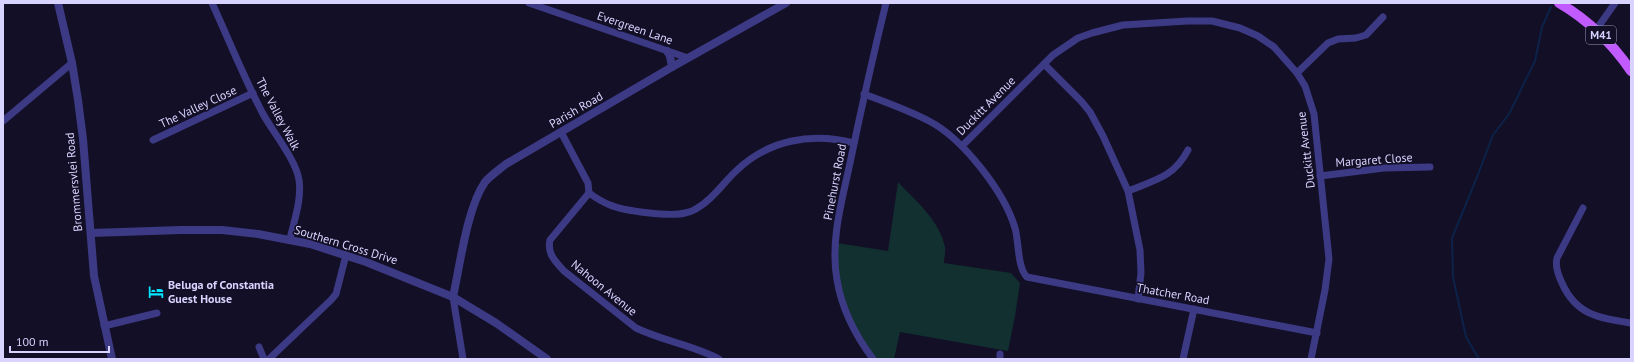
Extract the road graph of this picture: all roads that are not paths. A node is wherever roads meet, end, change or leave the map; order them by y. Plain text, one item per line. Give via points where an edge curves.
1 (58, 3) edge
2 (212, 3) edge
3 (529, 3) edge
4 (786, 3) edge
5 (886, 3) edge
6 (1559, 3) edge
7 (1615, 3) edge
8 (1383, 17) dead end
9 (1596, 30) junction
10 (667, 51) junction
11 (688, 58) junction
12 (72, 63) junction
13 (1044, 64) junction
14 (672, 67) junction
15 (1631, 71) edge
16 (1297, 74) junction
17 (253, 93) junction
18 (864, 94) junction
19 (3, 121) edge
20 (561, 132) junction
21 (153, 140) dead end
22 (854, 143) junction
23 (962, 146) junction
24 (1188, 150) dead end
25 (1430, 167) dead end
26 (1320, 176) junction
27 (1128, 191) junction
28 (589, 193) junction
29 (1583, 208) dead end
30 (91, 233) junction
31 (290, 240) junction
32 (346, 255) junction
33 (453, 297) junction
34 (1138, 299) junction
35 (1194, 309) junction
36 (157, 313) dead end
37 (1631, 323) edge
38 (104, 326) junction
39 (1317, 333) junction
40 (259, 347) dead end
41 (112, 359) edge
42 (264, 359) edge
43 (269, 359) edge
44 (463, 359) edge
45 (547, 359) edge
46 (719, 359) edge
47 (873, 359) edge
48 (1183, 359) edge
49 (1311, 359) edge

1 - 12 street, Brommersvlei Road
2 - 17 street, The Valley Walk
3 - 10 street, Evergreen Lane
4 - 11 street, Parish Road
5 - 18 street, Pinehurst Road
6 - 9 main road, M41
7 - 9 street
8 - 16 street via 1366,35 1328,43
9 - 15 main road, M41
10 - 11 street, Evergreen Lane
10 - 14 street
11 - 14 street, Parish Road
12 - 19 street
12 - 30 street, Brommersvlei Road via 83,139
13 - 16 street, Duckitt Avenue via 1064,46 1078,38 1108,28 1166,22 1212,21 1240,28 1258,36 1274,47
13 - 23 street, Duckitt Avenue
13 - 27 street via 1082,100 1090,112
14 - 20 street, Parish Road
16 - 26 street, Duckitt Avenue via 1305,86 1314,114
17 - 21 street, The Valley Close
17 - 31 street, The Valley Walk via 299,178 299,198
18 - 22 street, Pinehurst Road
18 - 23 street via 929,120
20 - 28 street via 588,183
20 - 33 street, Parish Road via 506,164 486,181 473,209
22 - 28 street via 808,138 768,148 736,170 707,202 684,214 621,209 602,202
22 - 47 street, Pinehurst Road via 836,238 837,280 850,324
23 - 34 street, Thatcher Road via 991,182 1006,206 1015,228 1025,275
24 - 27 street via 1172,171
25 - 26 street, Margaret Close via 1384,168
26 - 39 street, Duckitt Avenue via 1329,259
27 - 34 street via 1140,250
28 - 46 street, Nahoon Avenue via 550,240 549,247 555,261 636,328
29 - 37 street via 1557,258 1560,280 1570,299 1582,309 1598,316
30 - 31 street, Southern Cross Drive via 222,230
30 - 38 street, Brommersvlei Road via 94,276
31 - 32 street, Southern Cross Drive
32 - 33 street, Southern Cross Drive
32 - 43 street via 336,294
33 - 44 street
33 - 45 street, Southern Cross Drive
34 - 35 street, Thatcher Road
35 - 39 street, Thatcher Road
35 - 48 street
36 - 38 street
38 - 41 street, Brommersvlei Road
39 - 49 street, Duckitt Avenue
40 - 42 street

